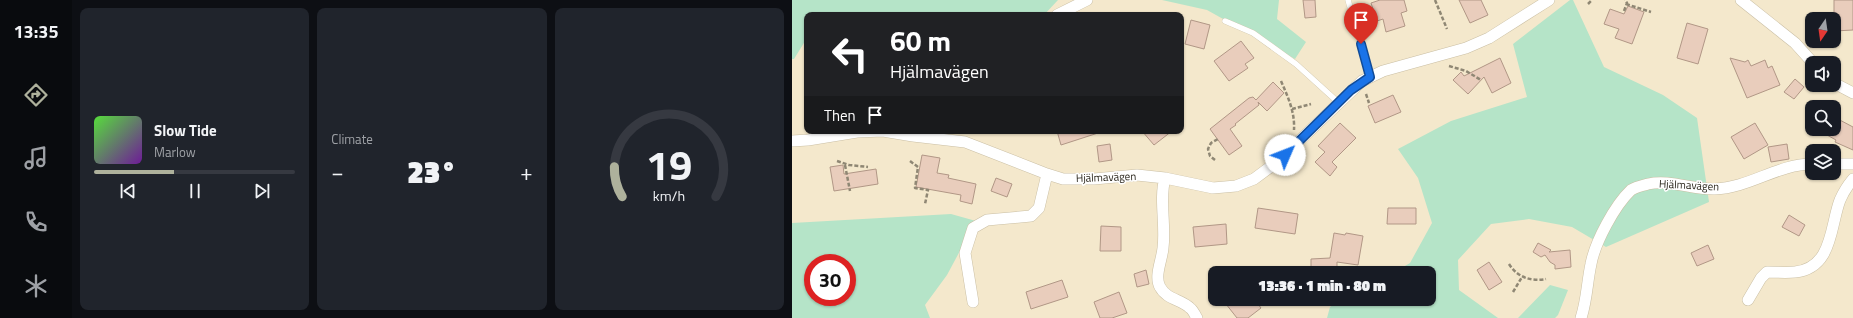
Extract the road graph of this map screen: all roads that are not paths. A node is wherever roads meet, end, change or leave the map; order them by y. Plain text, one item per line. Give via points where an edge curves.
1 (1087, 0) edge
2 (1348, 0) edge
3 (1549, 0) edge
4 (1741, 0) edge
5 (1063, 12) edge
6 (1225, 21) dead end
7 (1807, 56) edge
8 (1370, 77) junction
9 (1841, 87) edge
10 (1853, 93) edge
11 (1339, 103) junction
12 (845, 134) edge
13 (901, 134) edge
14 (953, 135) edge
15 (792, 141) edge
16 (1841, 164) edge
17 (1853, 164) edge
18 (1805, 165) edge
19 (1047, 174) junction
20 (1165, 178) junction
21 (1853, 179) edge
22 (1748, 300) dead end
23 (973, 302) dead end
24 (1197, 318) edge
25 (1581, 318) edge

1 - 5 street
2 - 8 lane
3 - 8 street, Hjälmavägen via 1489,38 1466,48
4 - 7 street via 1795,43
6 - 11 lane via 1253,33 1296,64
8 - 11 street, Hjälmavägen via 1362,81
9 - 10 street
11 - 20 street, Hjälmavägen via 1292,149 1254,179 1236,186 1213,188
12 - 15 street, Hjälmavägen
13 - 14 street, Hjälmavägen
14 - 19 street, Hjälmavägen
16 - 17 street
18 - 25 street, Hjälmavägen via 1776,171 1742,184 1715,189 1649,183 1632,189 1604,230 1591,264 1588,292
19 - 20 street, Hjälmavägen via 1063,179 1137,175
19 - 23 street via 1039,208 1031,216 987,220 973,228 965,253
20 - 24 street via 1165,226 1158,278 1160,287 1165,294 1191,308
21 - 22 street via 1840,200 1826,251 1819,260 1810,268 1796,272 1767,272

